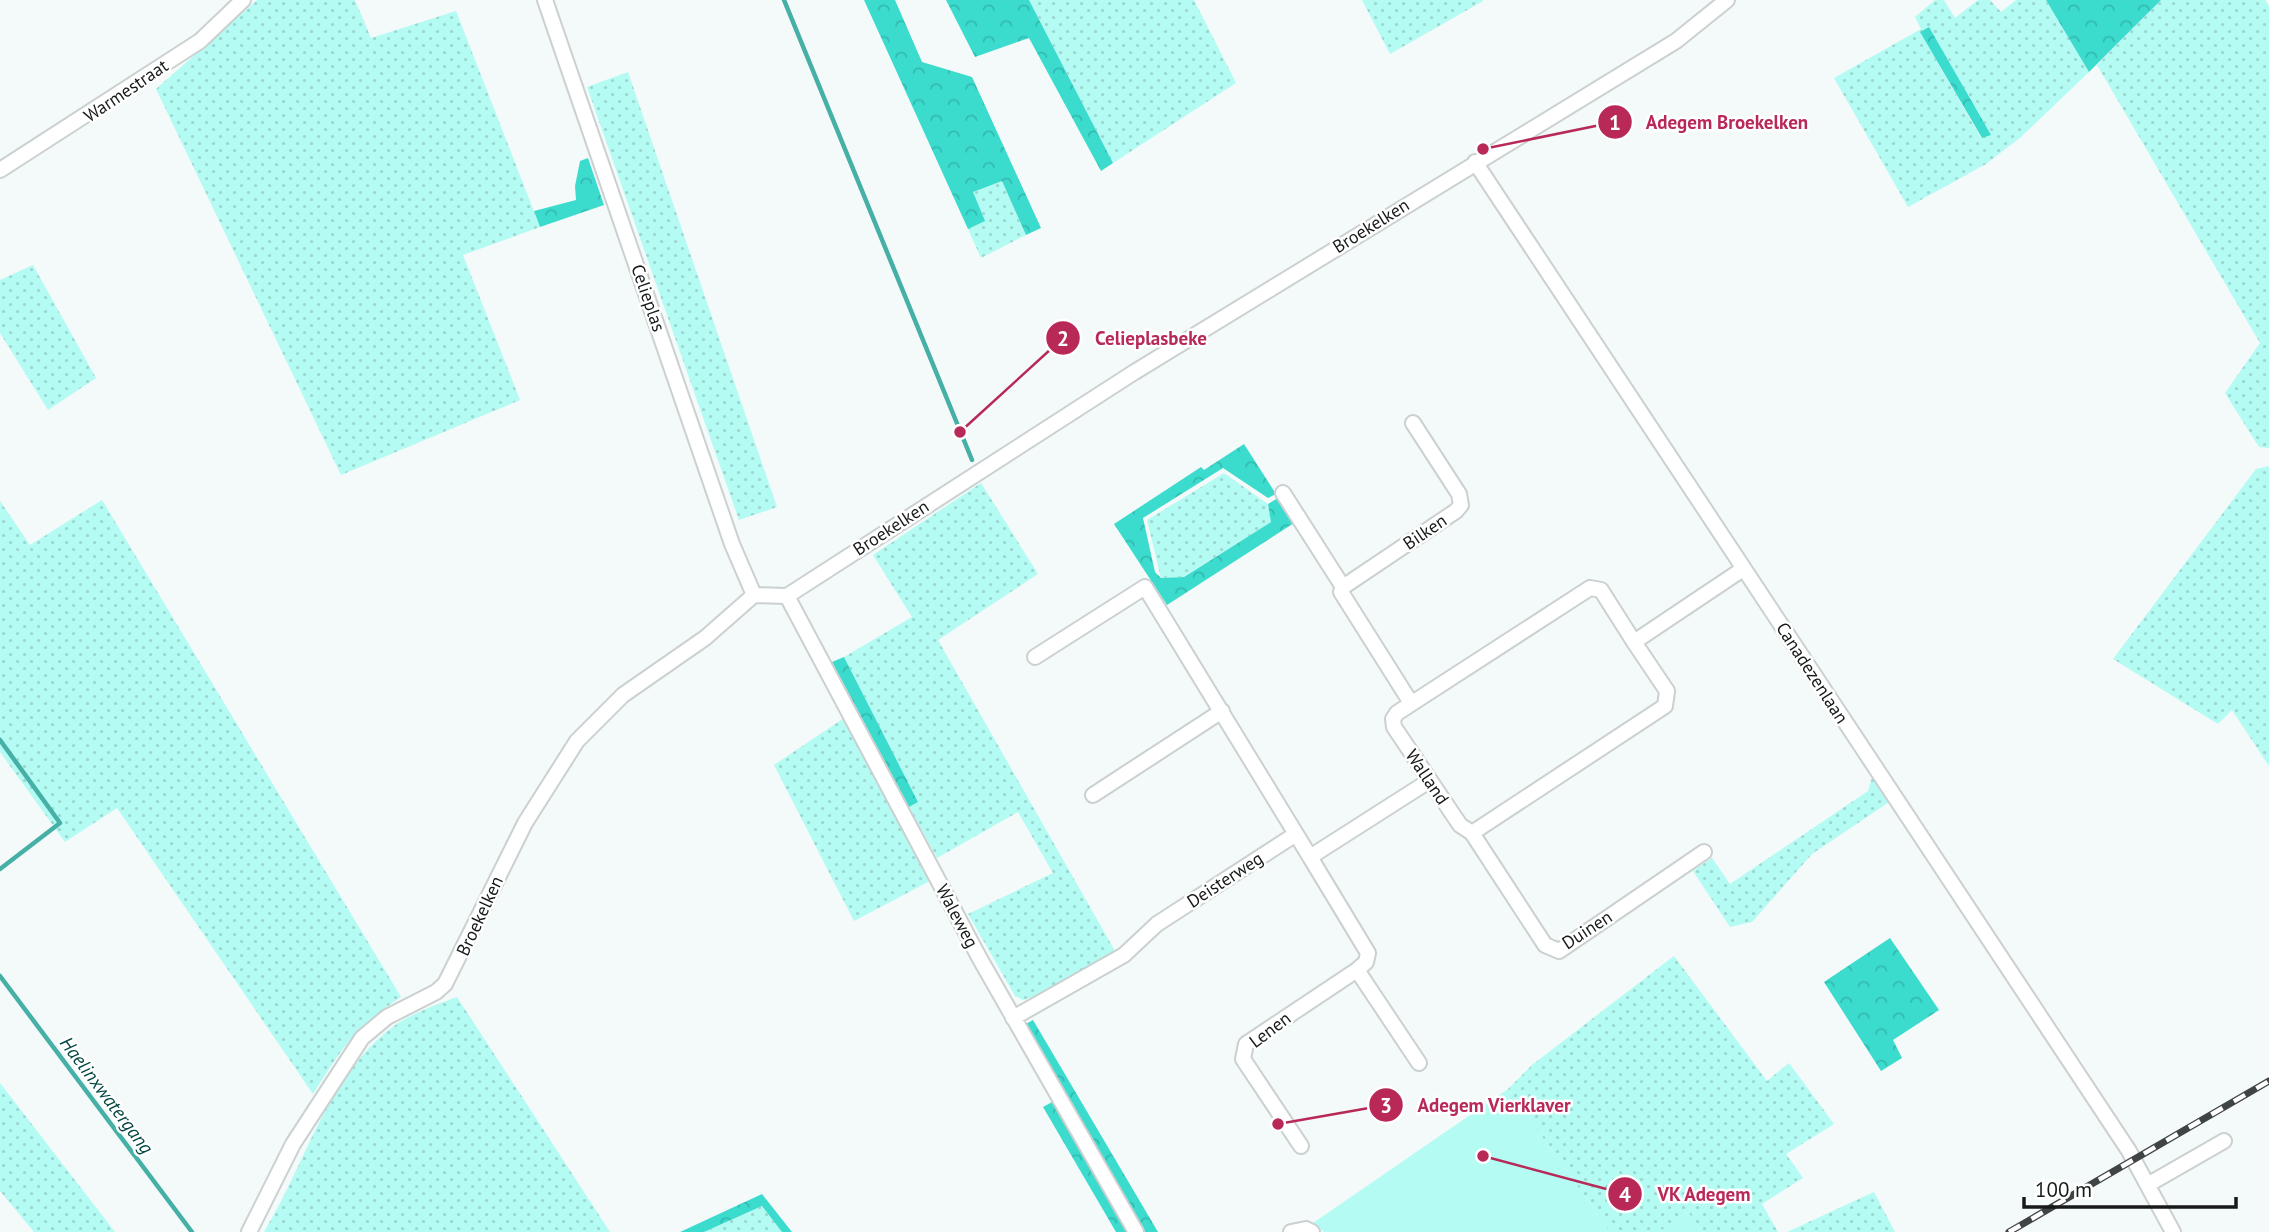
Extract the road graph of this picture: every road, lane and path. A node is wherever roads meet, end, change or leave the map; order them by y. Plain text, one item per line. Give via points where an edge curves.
1 (243, 0) edge
2 (545, 0) edge
3 (1727, 0) edge
4 (1475, 162) junction
5 (0, 170) edge
6 (1413, 424) dead end
7 (1283, 493) dead end
8 (1744, 569) junction
9 (1343, 587) junction
10 (754, 595) junction
11 (787, 596) junction
12 (1634, 642) junction
13 (1035, 657) dead end
14 (1412, 703) junction
15 (1222, 711) junction
16 (1429, 781) junction
17 (1093, 795) dead end
18 (1472, 833) junction
19 (1296, 834) junction
20 (1704, 852) dead end
21 (1310, 857) junction
22 (1357, 970) junction
23 (1013, 1018) junction
24 (1419, 1063) dead end
25 (2224, 1141) dead end
26 (1301, 1146) dead end
27 (2149, 1184) junction
28 (249, 1232) edge
29 (1136, 1232) edge
30 (1291, 1232) edge
31 (1312, 1232) edge
32 (2173, 1232) edge

1 - 5 street, Warmestraat via 200,41
2 - 10 street, Celieplas via 732,544
3 - 4 street, Broekelken via 1676,40
4 - 8 street, Canadezenlaan
4 - 11 street, Broekelken via 1133,373
6 - 9 street, Bilken via 1459,494 1461,505
7 - 9 street
8 - 12 street
8 - 27 street, Canadezenlaan
9 - 14 street via 1343,598
10 - 11 street
10 - 28 street, Broekelken via 705,638 623,695 577,741 525,823 453,974 436,992 387,1017 357,1045 293,1144
11 - 23 street, Waleweg
12 - 14 street, Walland via 1601,590 1590,588
12 - 18 street, Walland via 1667,691 1665,706
13 - 15 street via 1145,587
14 - 16 street, Walland via 1397,713 1394,727
15 - 17 street
15 - 19 street
16 - 18 street, Walland via 1460,825
16 - 21 street
18 - 20 street, Duinen via 1545,945 1559,951
19 - 21 street
19 - 23 street, Deisterweg via 1157,923 1124,955
21 - 22 street via 1368,953
22 - 24 street
22 - 26 street, Lenen via 1246,1044 1243,1059
23 - 29 street, Waleweg
25 - 27 street
27 - 32 street, Canadezenlaan
30 - 31 street via 1307,1228

